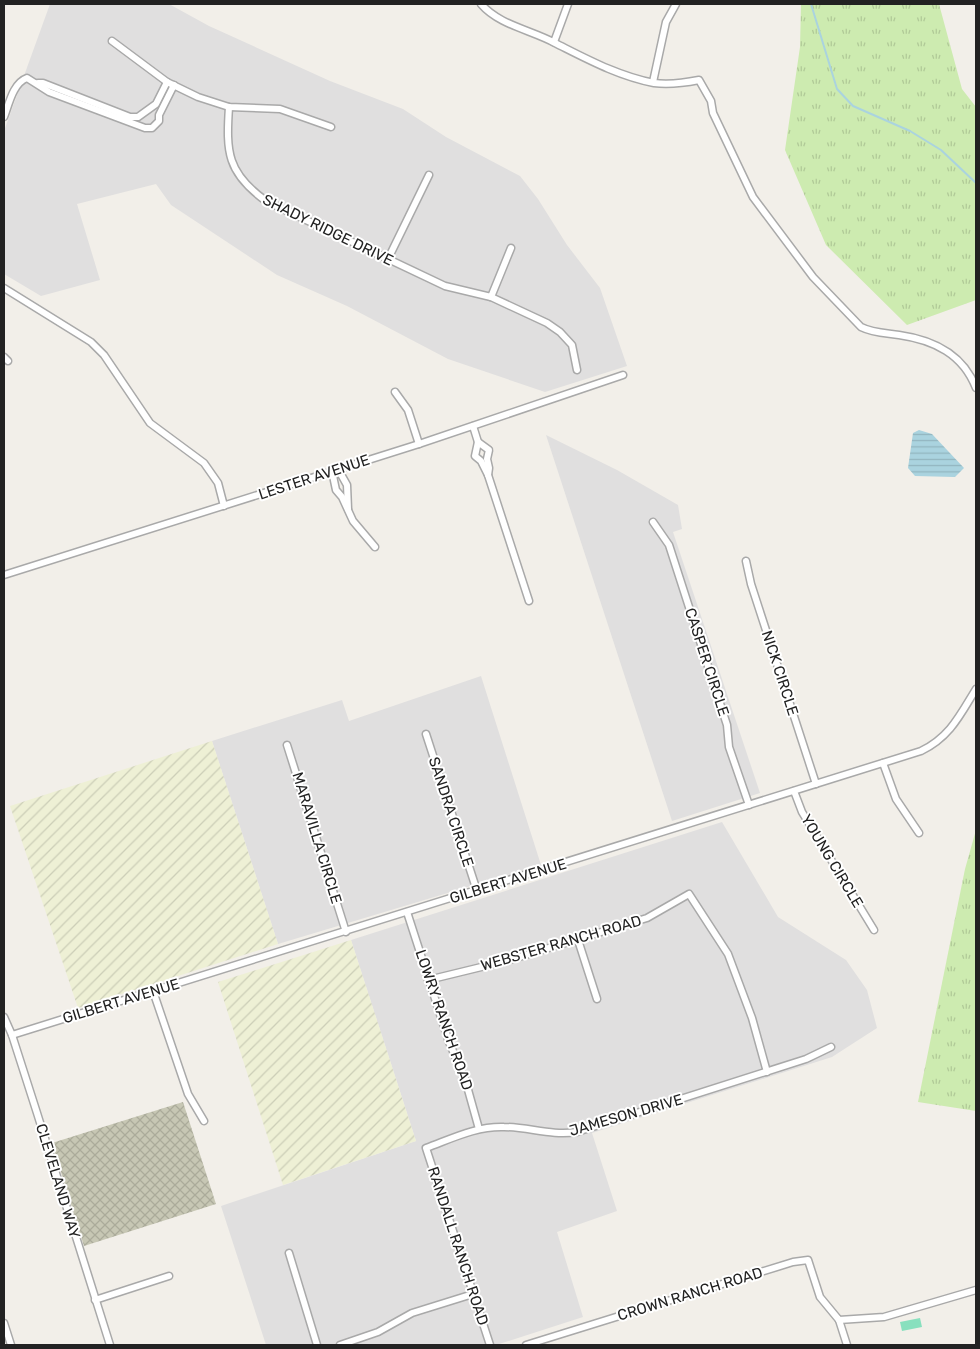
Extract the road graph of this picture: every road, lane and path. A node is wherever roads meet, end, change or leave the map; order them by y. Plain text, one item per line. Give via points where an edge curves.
1 (481, 4) edge
2 (568, 4) edge
3 (676, 4) edge
4 (112, 41) dead end
5 (554, 42) junction
6 (653, 82) junction
7 (38, 83) junction
8 (170, 83) junction
9 (229, 107) junction
10 (4, 117) edge
11 (331, 127) dead end
12 (429, 175) dead end
13 (511, 248) dead end
14 (388, 259) junction
15 (4, 288) edge
16 (491, 297) junction
17 (577, 370) dead end
18 (623, 375) dead end
19 (976, 388) edge
20 (395, 392) dead end
21 (473, 426) junction
22 (478, 442) junction
23 (419, 444) junction
24 (335, 470) junction
25 (488, 475) junction
26 (224, 506) junction
27 (348, 509) junction
28 (653, 522) dead end
29 (375, 546) dead end
30 (746, 561) dead end
31 (4, 575) edge
32 (528, 601) dead end
33 (976, 689) edge
34 (426, 734) dead end
35 (287, 744) dead end
36 (883, 763) junction
37 (816, 784) junction
38 (794, 791) junction
39 (749, 805) junction
40 (918, 833) dead end
41 (477, 891) junction
42 (407, 912) junction
43 (874, 930) dead end
44 (346, 932) junction
45 (578, 940) junction
46 (428, 980) junction
47 (154, 991) junction
48 (598, 999) dead end
49 (4, 1017) edge
50 (12, 1035) junction
51 (831, 1047) dead end
52 (767, 1072) junction
53 (204, 1121) dead end
54 (480, 1128) junction
55 (426, 1148) joint
56 (289, 1253) dead end
57 (169, 1276) dead end
58 (976, 1290) edge
59 (473, 1294) junction
60 (95, 1300) junction
61 (839, 1320) junction
62 (4, 1324) edge
63 (11, 1345) edge
64 (110, 1345) edge
65 (317, 1345) edge
66 (340, 1345) edge
67 (490, 1345) edge
68 (526, 1345) edge
69 (847, 1345) edge

1 - 5 street via 501,20
2 - 5 street
3 - 6 street via 666,22
4 - 8 street
5 - 6 street via 603,68
6 - 19 street via 676,84 699,80 753,196 813,277 861,327 922,339 950,352 969,372
7 - 8 street via 130,117 138,117 156,104
7 - 8 street via 49,92 145,128 152,128 159,121
7 - 10 street via 27,78 20,80
8 - 9 street
9 - 11 street via 280,109
9 - 14 street, SHADY RIDGE DRIVE via 228,152 241,179 253,192
12 - 14 street
13 - 16 street
14 - 16 street, SHADY RIDGE DRIVE via 445,286
15 - 26 street via 91,342 150,422 204,463 218,483
16 - 17 street, SHADY RIDGE DRIVE via 547,322 560,332 572,345
18 - 21 street, LESTER AVENUE
20 - 23 street via 408,410
21 - 22 street
21 - 23 street, LESTER AVENUE
22 - 25 street via 475,456 481,460
22 - 25 street via 489,450
23 - 24 street, LESTER AVENUE
24 - 26 street, LESTER AVENUE
24 - 27 street via 336,490
24 - 27 street via 347,485
25 - 32 street
26 - 31 street, LESTER AVENUE
27 - 29 street via 353,521
28 - 39 street, CASPER CIRCLE via 669,546 728,725 729,747
30 - 37 street, NICK CIRCLE
33 - 36 street, GILBERT AVENUE via 947,735 921,751
34 - 41 street, SANDRA CIRCLE
35 - 44 street, MARAVILLA CIRCLE
36 - 37 street, GILBERT AVENUE
36 - 40 street via 896,799
37 - 38 street, GILBERT AVENUE
38 - 39 street, GILBERT AVENUE
38 - 43 street, YOUNG CIRCLE via 802,812
39 - 41 street, GILBERT AVENUE
41 - 42 street, GILBERT AVENUE
42 - 44 street, GILBERT AVENUE
42 - 46 street, LOWRY RANCH ROAD
44 - 47 street, GILBERT AVENUE
45 - 46 street, WEBSTER RANCH ROAD
45 - 48 street
45 - 52 street, WEBSTER RANCH ROAD via 647,918 689,894 728,954 752,1018
46 - 54 street, LOWRY RANCH ROAD via 449,1042 466,1079
47 - 50 street, GILBERT AVENUE
47 - 53 street via 188,1094
49 - 50 street, CLEVELAND WAY
50 - 60 street, CLEVELAND WAY
51 - 52 street, JAMESON DRIVE
52 - 54 street, JAMESON DRIVE via 577,1132 545,1134 503,1127
54 - 55 street, JAMESON DRIVE
55 - 59 street, RANDALL RANCH ROAD
56 - 65 street
57 - 60 street
58 - 61 street via 884,1317
59 - 66 street via 412,1313 378,1332
59 - 67 street, RANDALL RANCH ROAD
60 - 64 street, CLEVELAND WAY
61 - 68 street, CROWN RANCH ROAD via 824,1305 808,1260
61 - 69 street
62 - 63 street

